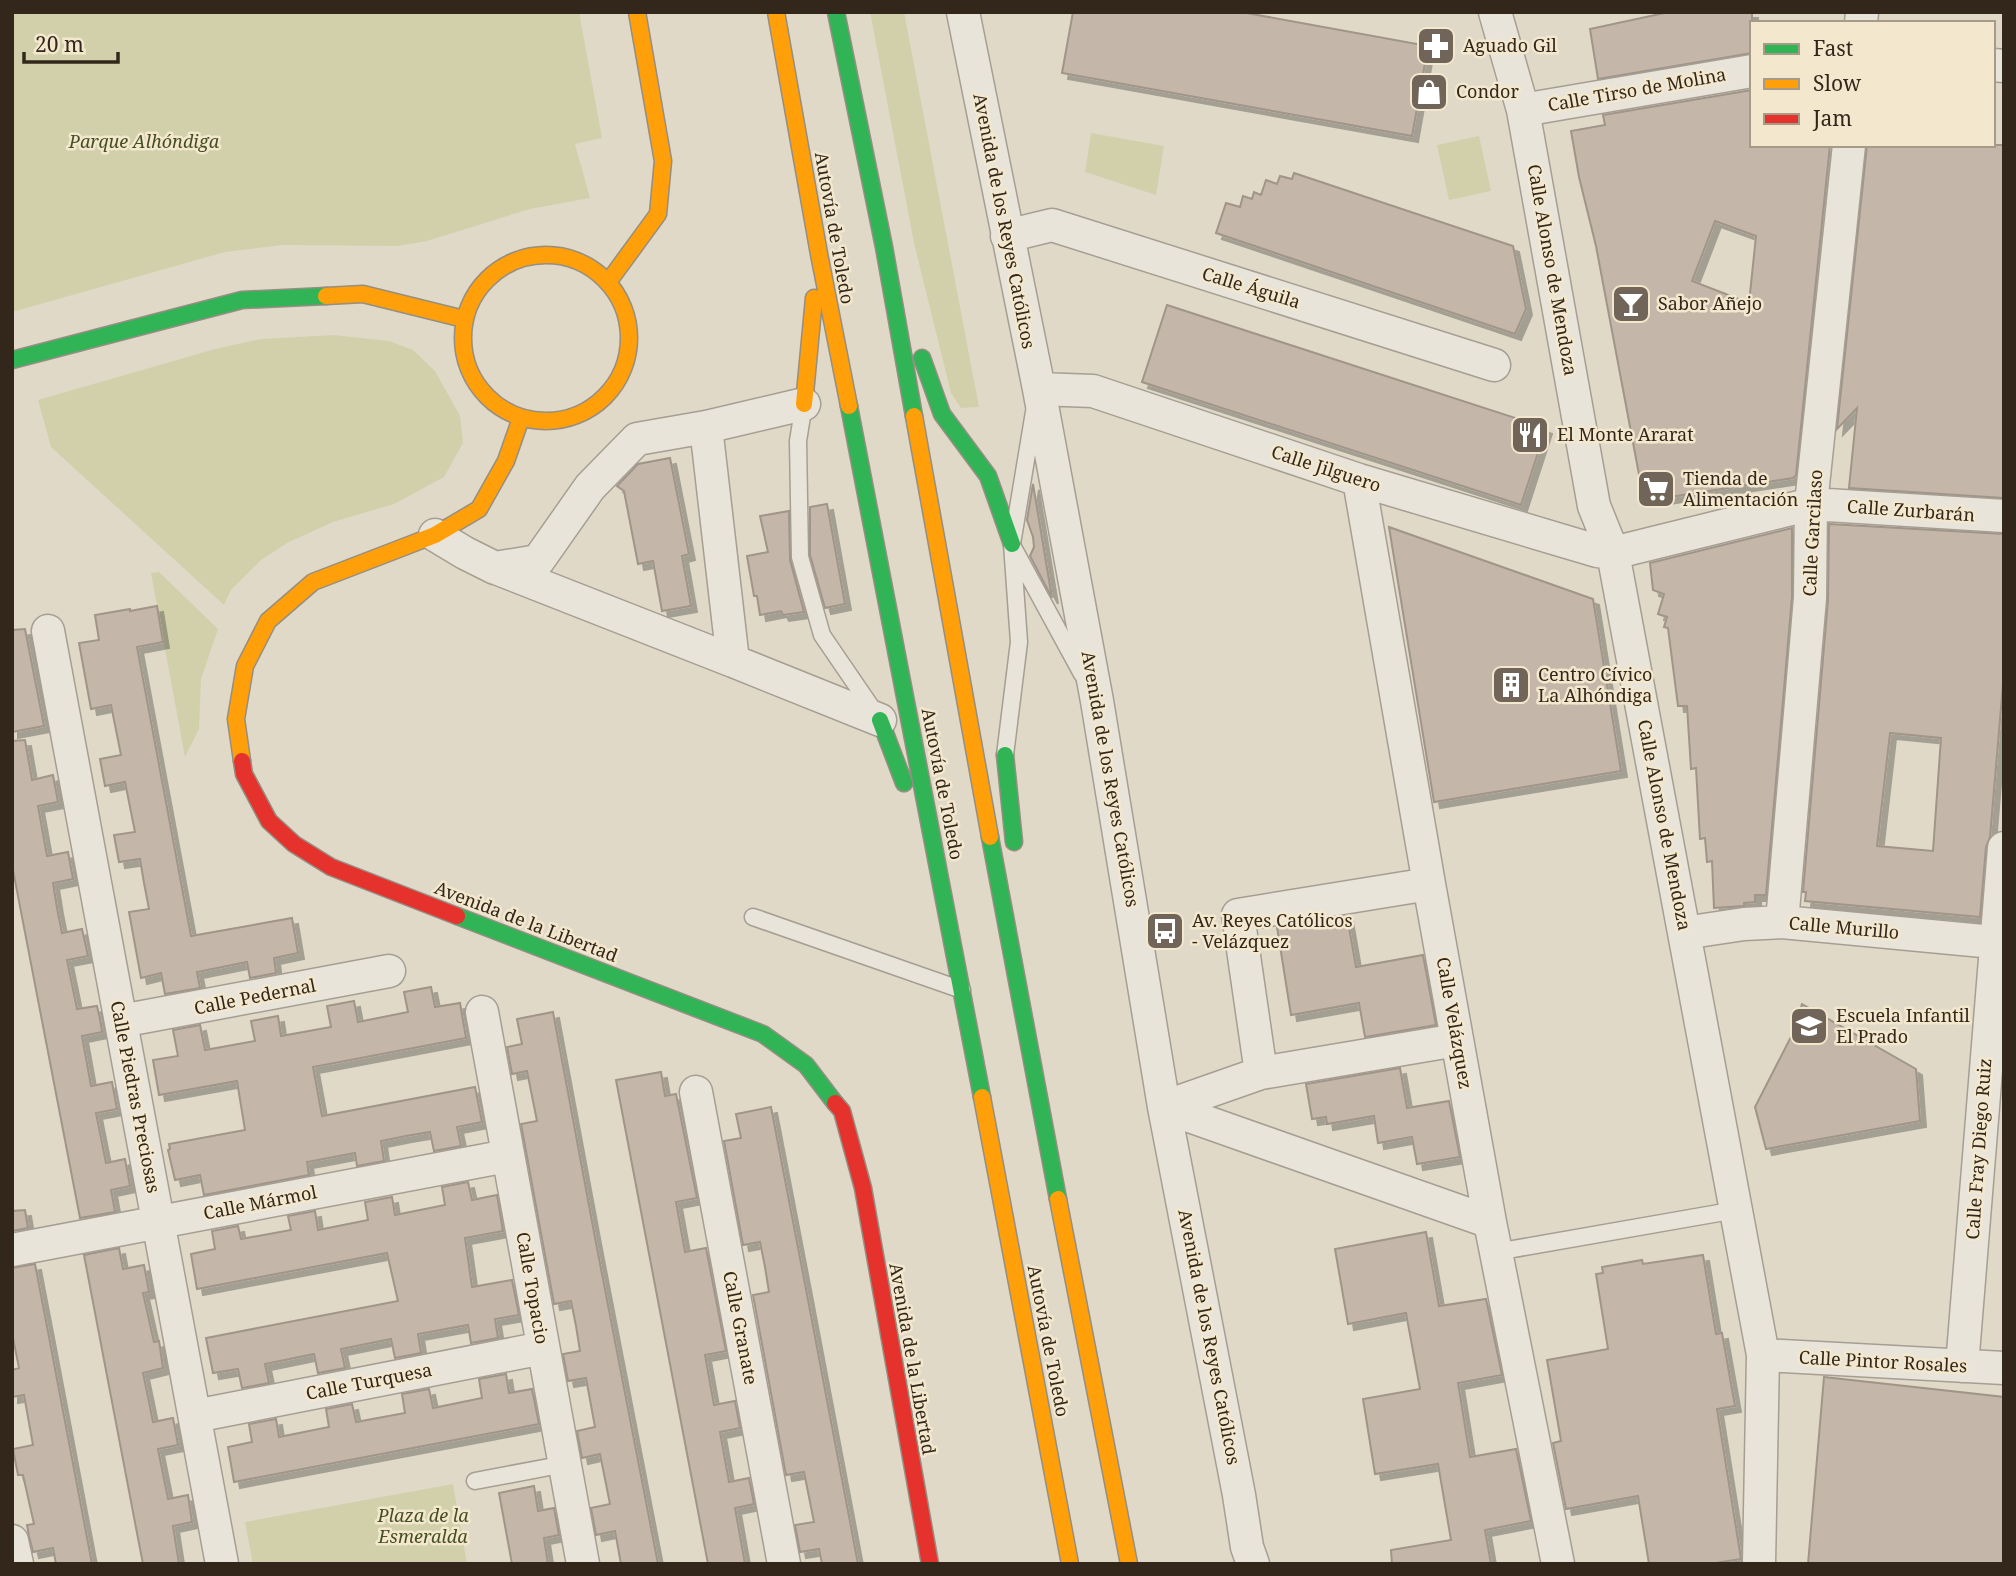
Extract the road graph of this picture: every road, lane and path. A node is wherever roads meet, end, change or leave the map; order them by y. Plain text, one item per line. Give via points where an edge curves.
1 (637, 12) edge
2 (776, 12) edge
3 (836, 12) edge
4 (963, 12) edge
5 (1495, 12) edge
6 (1750, 71) edge
7 (1523, 110) junction
8 (1849, 147) edge
9 (1007, 236) junction
10 (884, 247) junction
11 (819, 254) junction
12 (609, 281) junction
13 (464, 319) junction
14 (12, 360) edge
15 (1494, 365) dead end
16 (1039, 389) junction
17 (804, 404) junction
18 (521, 418) junction
19 (706, 427) junction
20 (1359, 480) junction
21 (1811, 504) junction
22 (2004, 516) edge
23 (436, 535) junction
24 (1012, 544) junction
25 (1613, 553) junction
26 (495, 568) junction
27 (48, 631) dead end
28 (733, 661) junction
29 (1097, 701) junction
30 (880, 720) junction
31 (1005, 755) joint
32 (2004, 848) edge
33 (1015, 856) dead end
34 (941, 878) junction
35 (1015, 882) dead end
36 (1429, 884) junction
37 (753, 916) dead end
38 (1783, 922) junction
39 (1684, 933) junction
40 (1999, 943) edge
41 (1010, 952) junction
42 (389, 971) dead end
43 (962, 990) junction
44 (482, 1012) dead end
45 (121, 1021) junction
46 (1457, 1040) junction
47 (1261, 1073) junction
48 (696, 1091) dead end
49 (1164, 1107) junction
50 (507, 1156) junction
51 (1736, 1210) junction
52 (159, 1222) junction
53 (1493, 1237) junction
54 (12, 1250) edge
55 (543, 1348) junction
56 (1763, 1355) junction
57 (1962, 1366) junction
58 (2004, 1368) edge
59 (195, 1416) junction
60 (565, 1464) junction
61 (475, 1481) dead end
62 (12, 1541) edge
63 (1249, 1558) edge
64 (16, 1564) edge
65 (222, 1564) edge
66 (583, 1564) edge
67 (784, 1564) edge
68 (930, 1564) edge
69 (1070, 1564) edge
70 (1129, 1564) edge
71 (1558, 1564) edge
72 (1759, 1564) edge

1 - 12 main road via 663,161 657,214
2 - 11 main road, Autovía de Toledo
3 - 10 main road, Autovía de Toledo
4 - 9 street, Avenida de los Reyes Católicos
5 - 7 street, Calle Alonso de Mendoza
6 - 7 street, Calle Tirso de Molina
7 - 25 street, Calle Alonso de Mendoza via 1594,506
8 - 21 street, Calle Garcilaso
9 - 15 street, Calle Águila via 1052,225
9 - 16 street, Avenida de los Reyes Católicos
10 - 24 main road via 942,414 988,476
10 - 41 main road, Autovía de Toledo
11 - 17 main road
11 - 34 main road, Autovía de Toledo
12 - 13 main road via 579,260 551,254 524,256 498,269 481,285
12 - 18 main road via 626,309 631,341 625,367 611,391 593,408 572,418
13 - 14 main road via 363,294 242,300
13 - 18 main road via 462,344 476,384 489,399
16 - 20 street, Calle Jilguero via 1093,391
16 - 24 lane
16 - 29 street, Avenida de los Reyes Católicos
17 - 19 street
17 - 30 lane via 798,441 800,558 822,635
18 - 23 main road, Avenida de la Libertad via 506,461 479,509
19 - 26 street via 637,439 590,487 538,561
19 - 28 street
20 - 25 street, Calle Jilguero
20 - 36 street, Calle Velázquez
21 - 22 street, Calle Zurbarán
21 - 25 street, Calle Zurbarán
21 - 38 street, Calle Garcilaso via 1810,598
23 - 26 street
23 - 68 main road, Avenida de la Libertad via 313,582 268,621 245,666 236,719 244,774 269,821 294,844 331,867 763,1034 806,1065 842,1111 863,1188
24 - 29 lane
24 - 31 lane via 1019,642
25 - 39 street, Calle Alonso de Mendoza
26 - 28 street
27 - 45 street, Calle Piedras Preciosas
28 - 30 street
29 - 49 street, Avenida de los Reyes Católicos
30 - 34 main road
31 - 33 main road
32 - 40 street, Calle Fray Diego Ruiz
34 - 43 main road, Autovía de Toledo
35 - 41 main road
36 - 46 street, Calle Velázquez
36 - 47 street via 1238,915
37 - 43 lane
38 - 39 street, Calle Murillo
38 - 40 street, Calle Murillo
39 - 51 street, Calle Alonso de Mendoza
40 - 57 street, Calle Fray Diego Ruiz
41 - 70 main road, Autovía de Toledo
42 - 45 street, Calle Pedernal
43 - 69 main road, Autovía de Toledo
44 - 50 street, Calle Topacio
45 - 52 street, Calle Piedras Preciosas
46 - 47 street
46 - 53 street, Calle Velázquez
47 - 49 street
48 - 67 street, Calle Granate
49 - 53 street
49 - 63 street, Avenida de los Reyes Católicos
50 - 52 street, Calle Mármol
50 - 55 street, Calle Topacio
51 - 53 lane
51 - 56 street, Calle Alonso de Mendoza
52 - 54 street, Calle Mármol
52 - 59 street, Calle Piedras Preciosas
53 - 71 street, Calle Velázquez
55 - 59 street, Calle Turquesa
55 - 60 street, Calle Topacio
56 - 57 street, Calle Pintor Rosales
56 - 72 street, Calle Alonso de Mendoza
57 - 58 street, Calle Pintor Rosales
59 - 65 street, Calle Piedras Preciosas
60 - 61 lane
60 - 66 street, Calle Topacio
62 - 64 street

